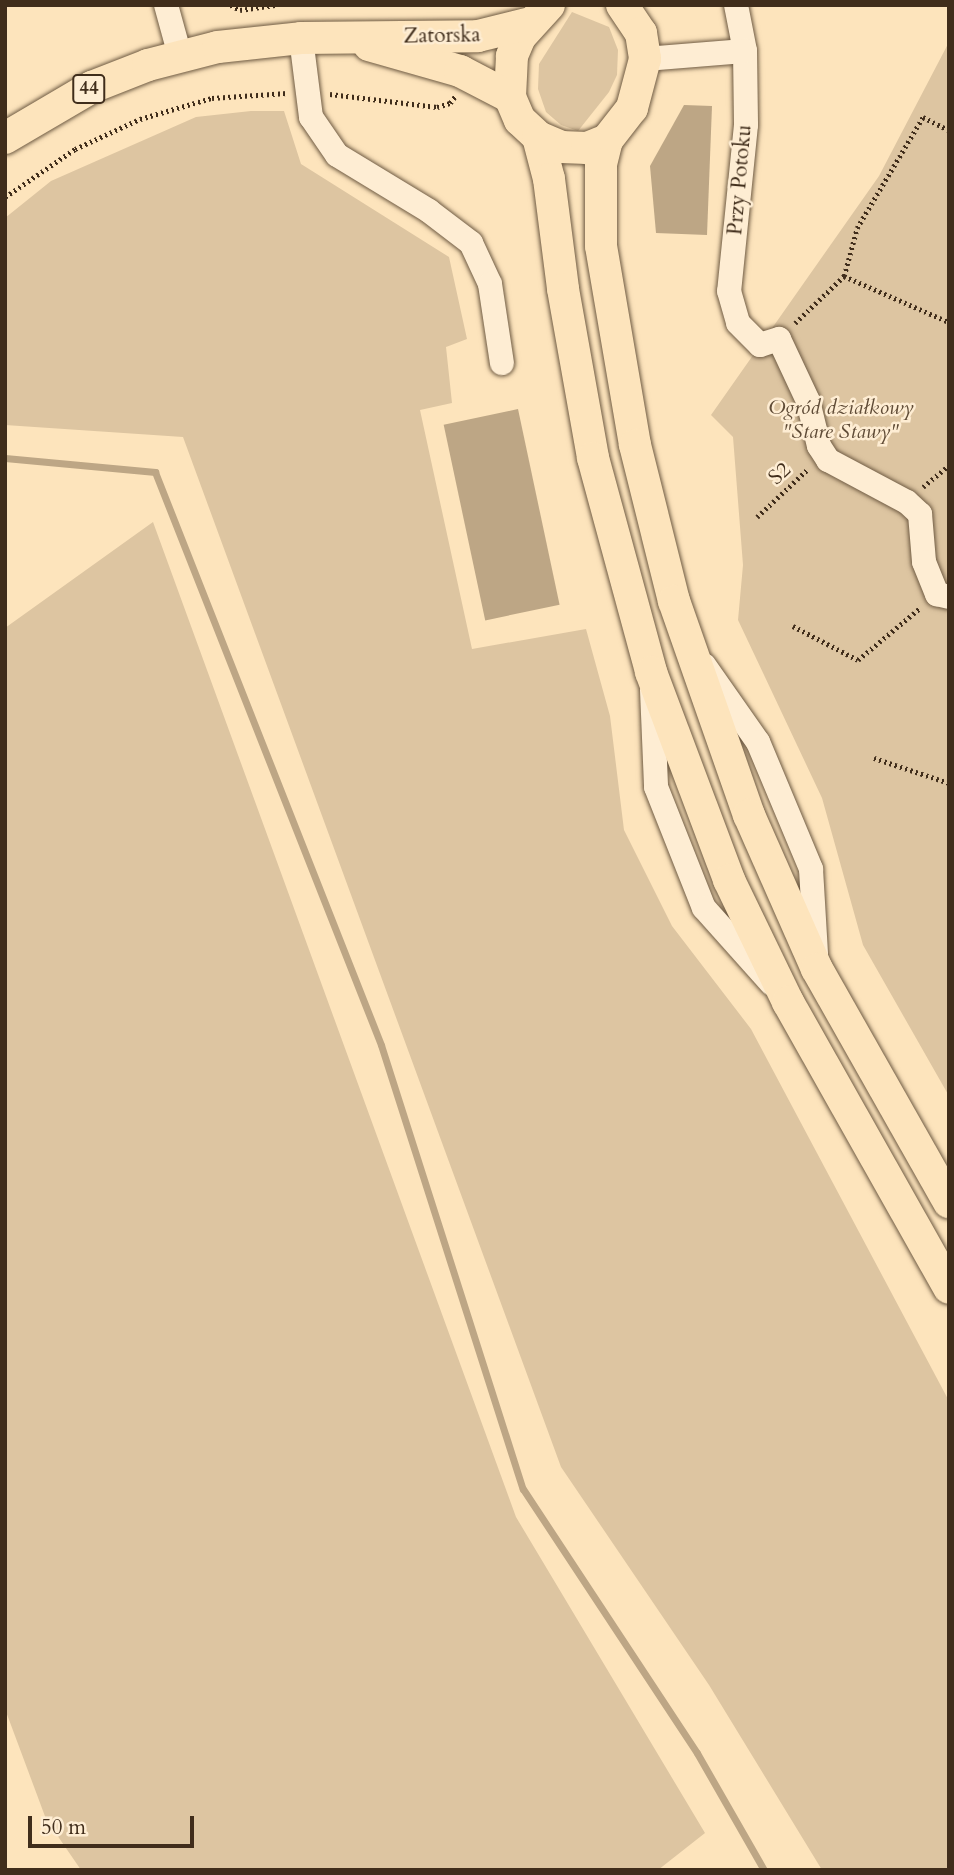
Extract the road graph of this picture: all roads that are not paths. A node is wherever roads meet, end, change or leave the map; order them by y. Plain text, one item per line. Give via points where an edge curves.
1 (166, 5) edge
2 (622, 5) edge
3 (736, 5) edge
4 (540, 14) edge
5 (301, 38) junction
6 (352, 39) junction
7 (745, 51) junction
8 (180, 56) junction
9 (645, 59) junction
10 (510, 97) junction
11 (5, 138) edge
12 (538, 138) junction
13 (607, 140) junction
14 (502, 363) dead end
15 (943, 596) edge
16 (949, 1202) edge
17 (949, 1288) edge

1 - 8 street
2 - 9 main road via 641,33
3 - 7 street, Przy Potoku
4 - 6 main road, Zatorska / 44 via 493,35
4 - 10 main road, 44 via 512,56
5 - 6 main road, Zatorska / 44
5 - 8 main road, Zatorska / 44
5 - 14 street via 311,117 337,155 429,211 471,243 489,284
6 - 10 main road, Zatorska / 44 via 460,71
7 - 9 street
7 - 15 street, Przy Potoku via 746,125 729,291 738,323 770,342 808,401 824,454 920,514 925,562
8 - 11 main road, Zatorska / 44 via 92,87
9 - 13 main road via 632,108
10 - 12 main road via 520,120
12 - 13 main road via 561,147 587,148
12 - 17 main road via 549,178 593,458 651,672 729,880 788,1002
13 - 16 main road via 599,194 605,279 635,445 690,646 749,815 817,969

